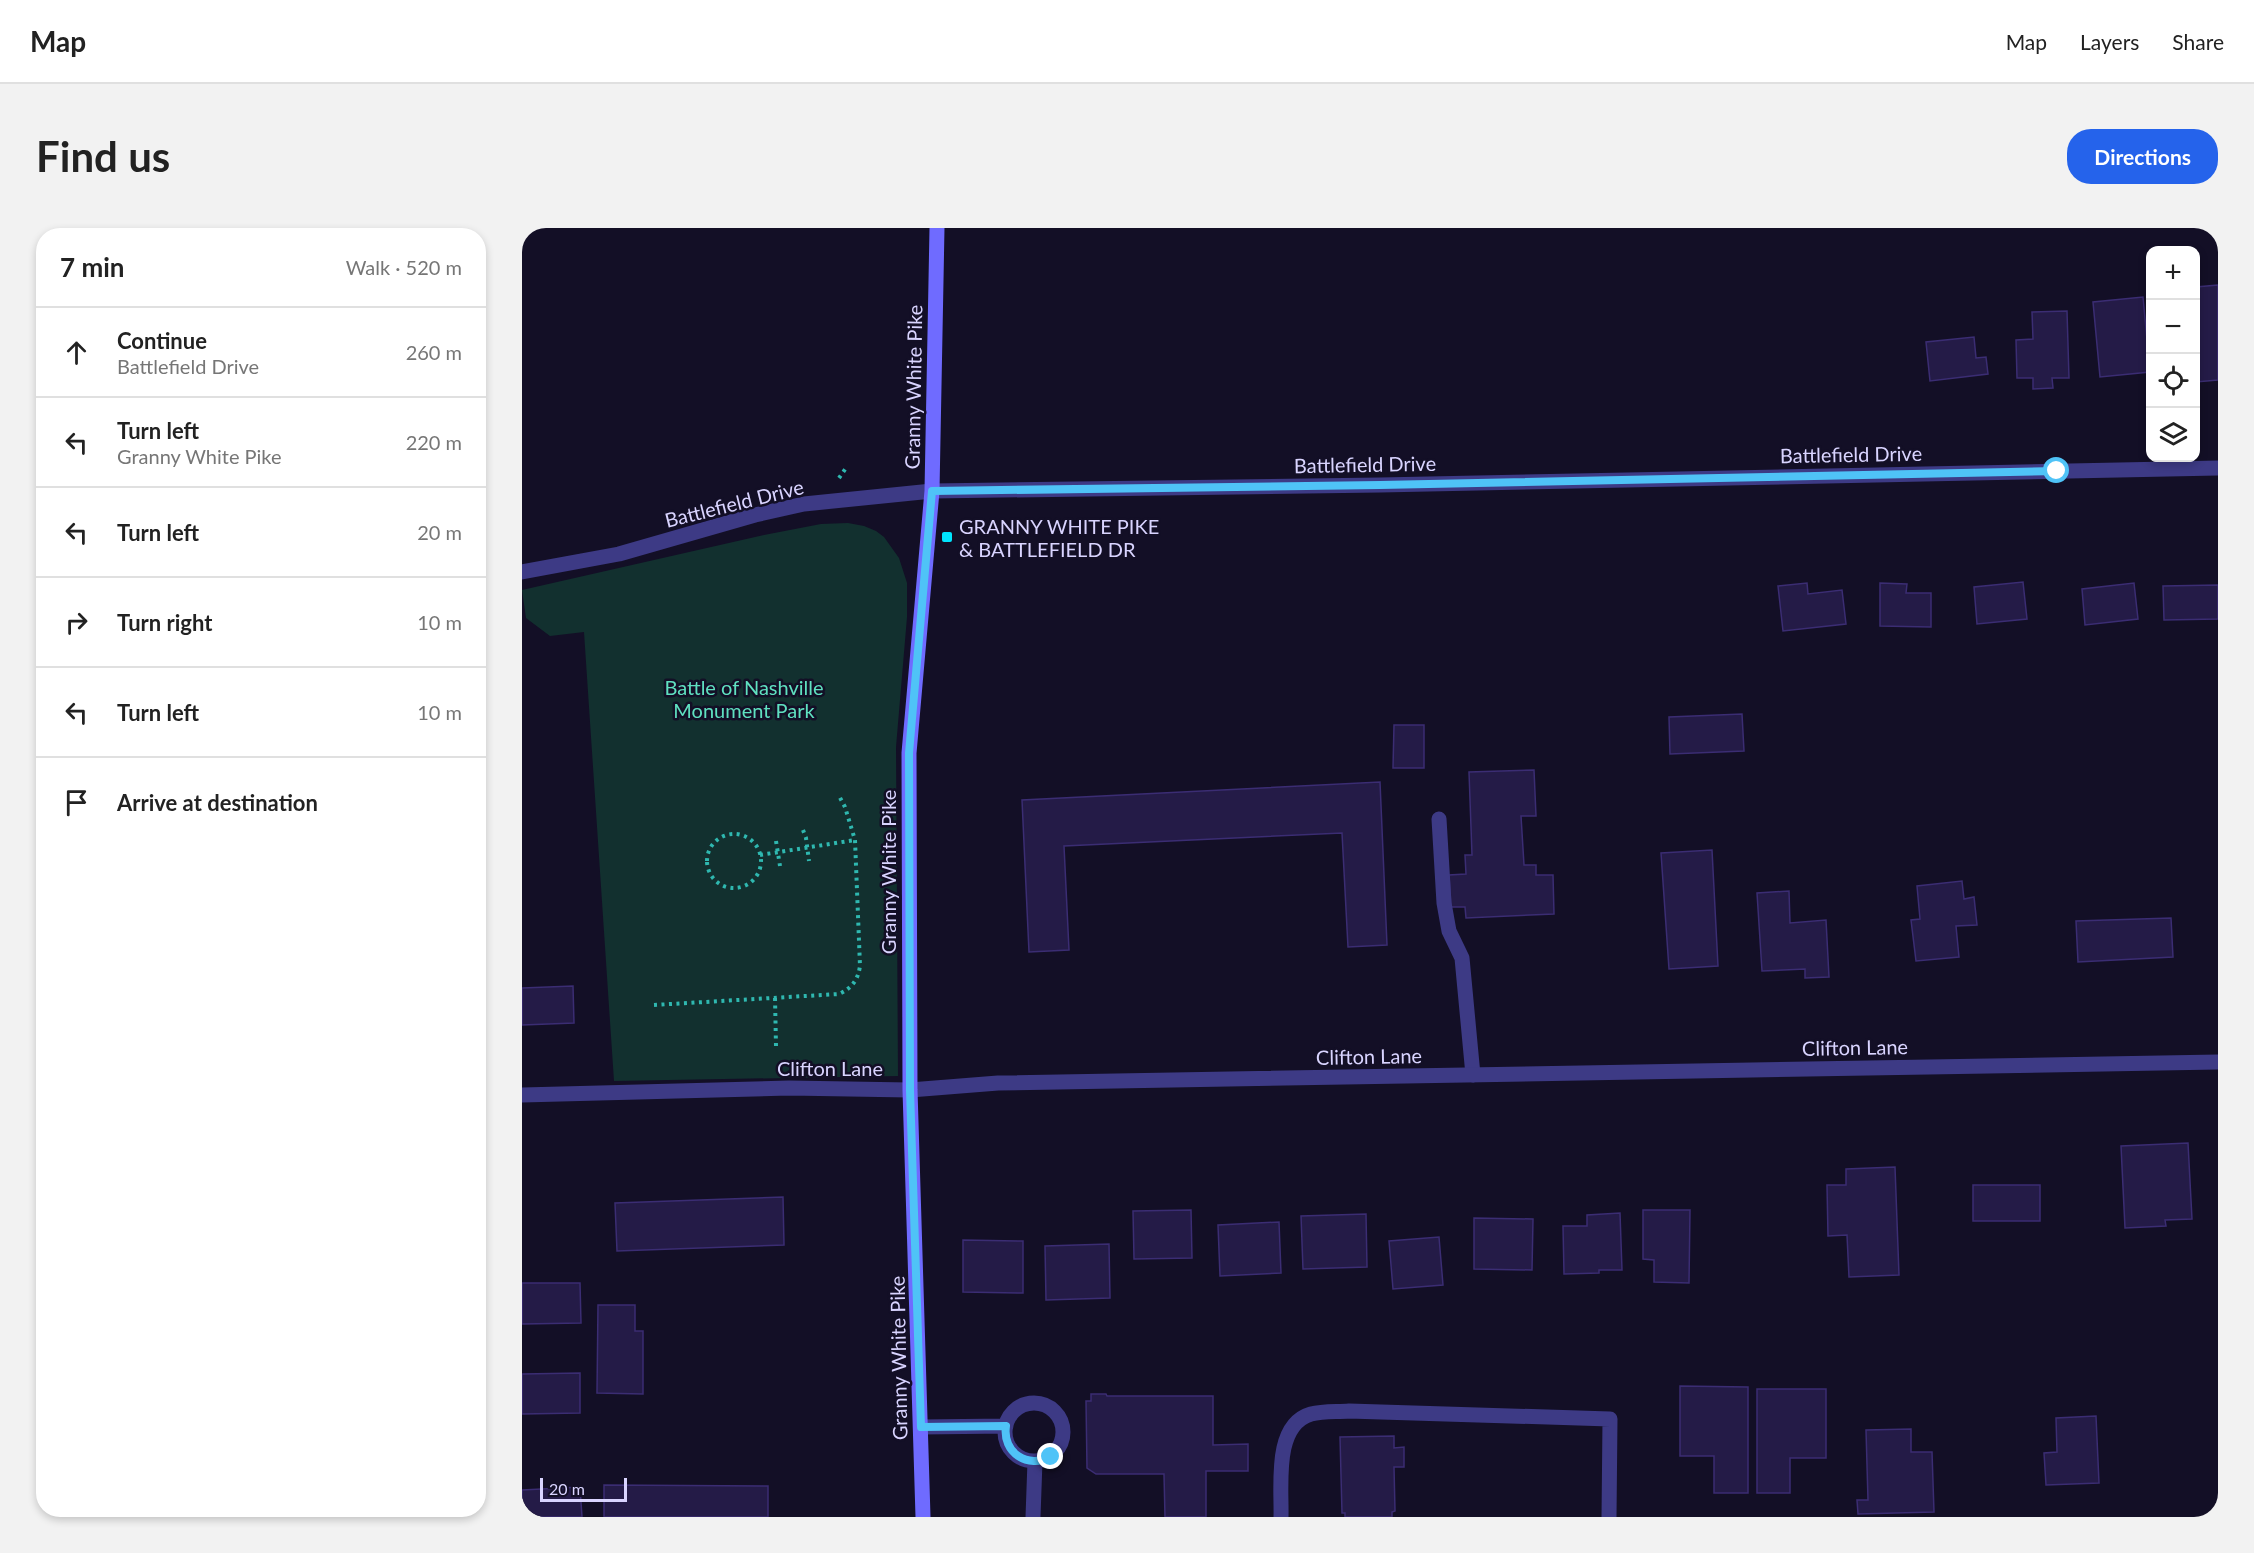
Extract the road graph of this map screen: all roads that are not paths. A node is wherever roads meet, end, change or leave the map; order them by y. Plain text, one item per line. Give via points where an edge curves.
1 (937, 231) edge
2 (2218, 468) edge
3 (932, 491) junction
4 (522, 572) edge
5 (1439, 819) dead end
6 (2218, 1062) edge
7 (1473, 1075) junction
8 (910, 1090) junction
9 (522, 1095) edge
10 (1006, 1426) junction
11 (921, 1427) junction
12 (1035, 1461) junction
13 (923, 1517) edge
14 (1033, 1517) edge
15 (1281, 1517) edge
16 (1608, 1517) edge

1 - 3 main road, Granny White Pike
2 - 3 street, Battlefield Drive
3 - 4 street, Battlefield Drive via 804,504 619,554
3 - 8 main road, Granny White Pike via 909,753
5 - 7 street via 1444,903 1449,931 1462,958
6 - 7 street, Clifton Lane
7 - 8 street, Clifton Lane via 1010,1083
8 - 9 street, Clifton Lane via 789,1088
8 - 11 main road, Granny White Pike
10 - 11 street
10 - 12 street via 1006,1441 1011,1450 1023,1459
10 - 12 street via 1013,1412 1028,1404 1047,1406 1058,1415 1064,1428 1061,1446 1048,1458
11 - 13 main road, Granny White Pike
12 - 14 street
15 - 16 street via 1283,1448 1288,1434 1308,1415 1349,1411 1610,1419

